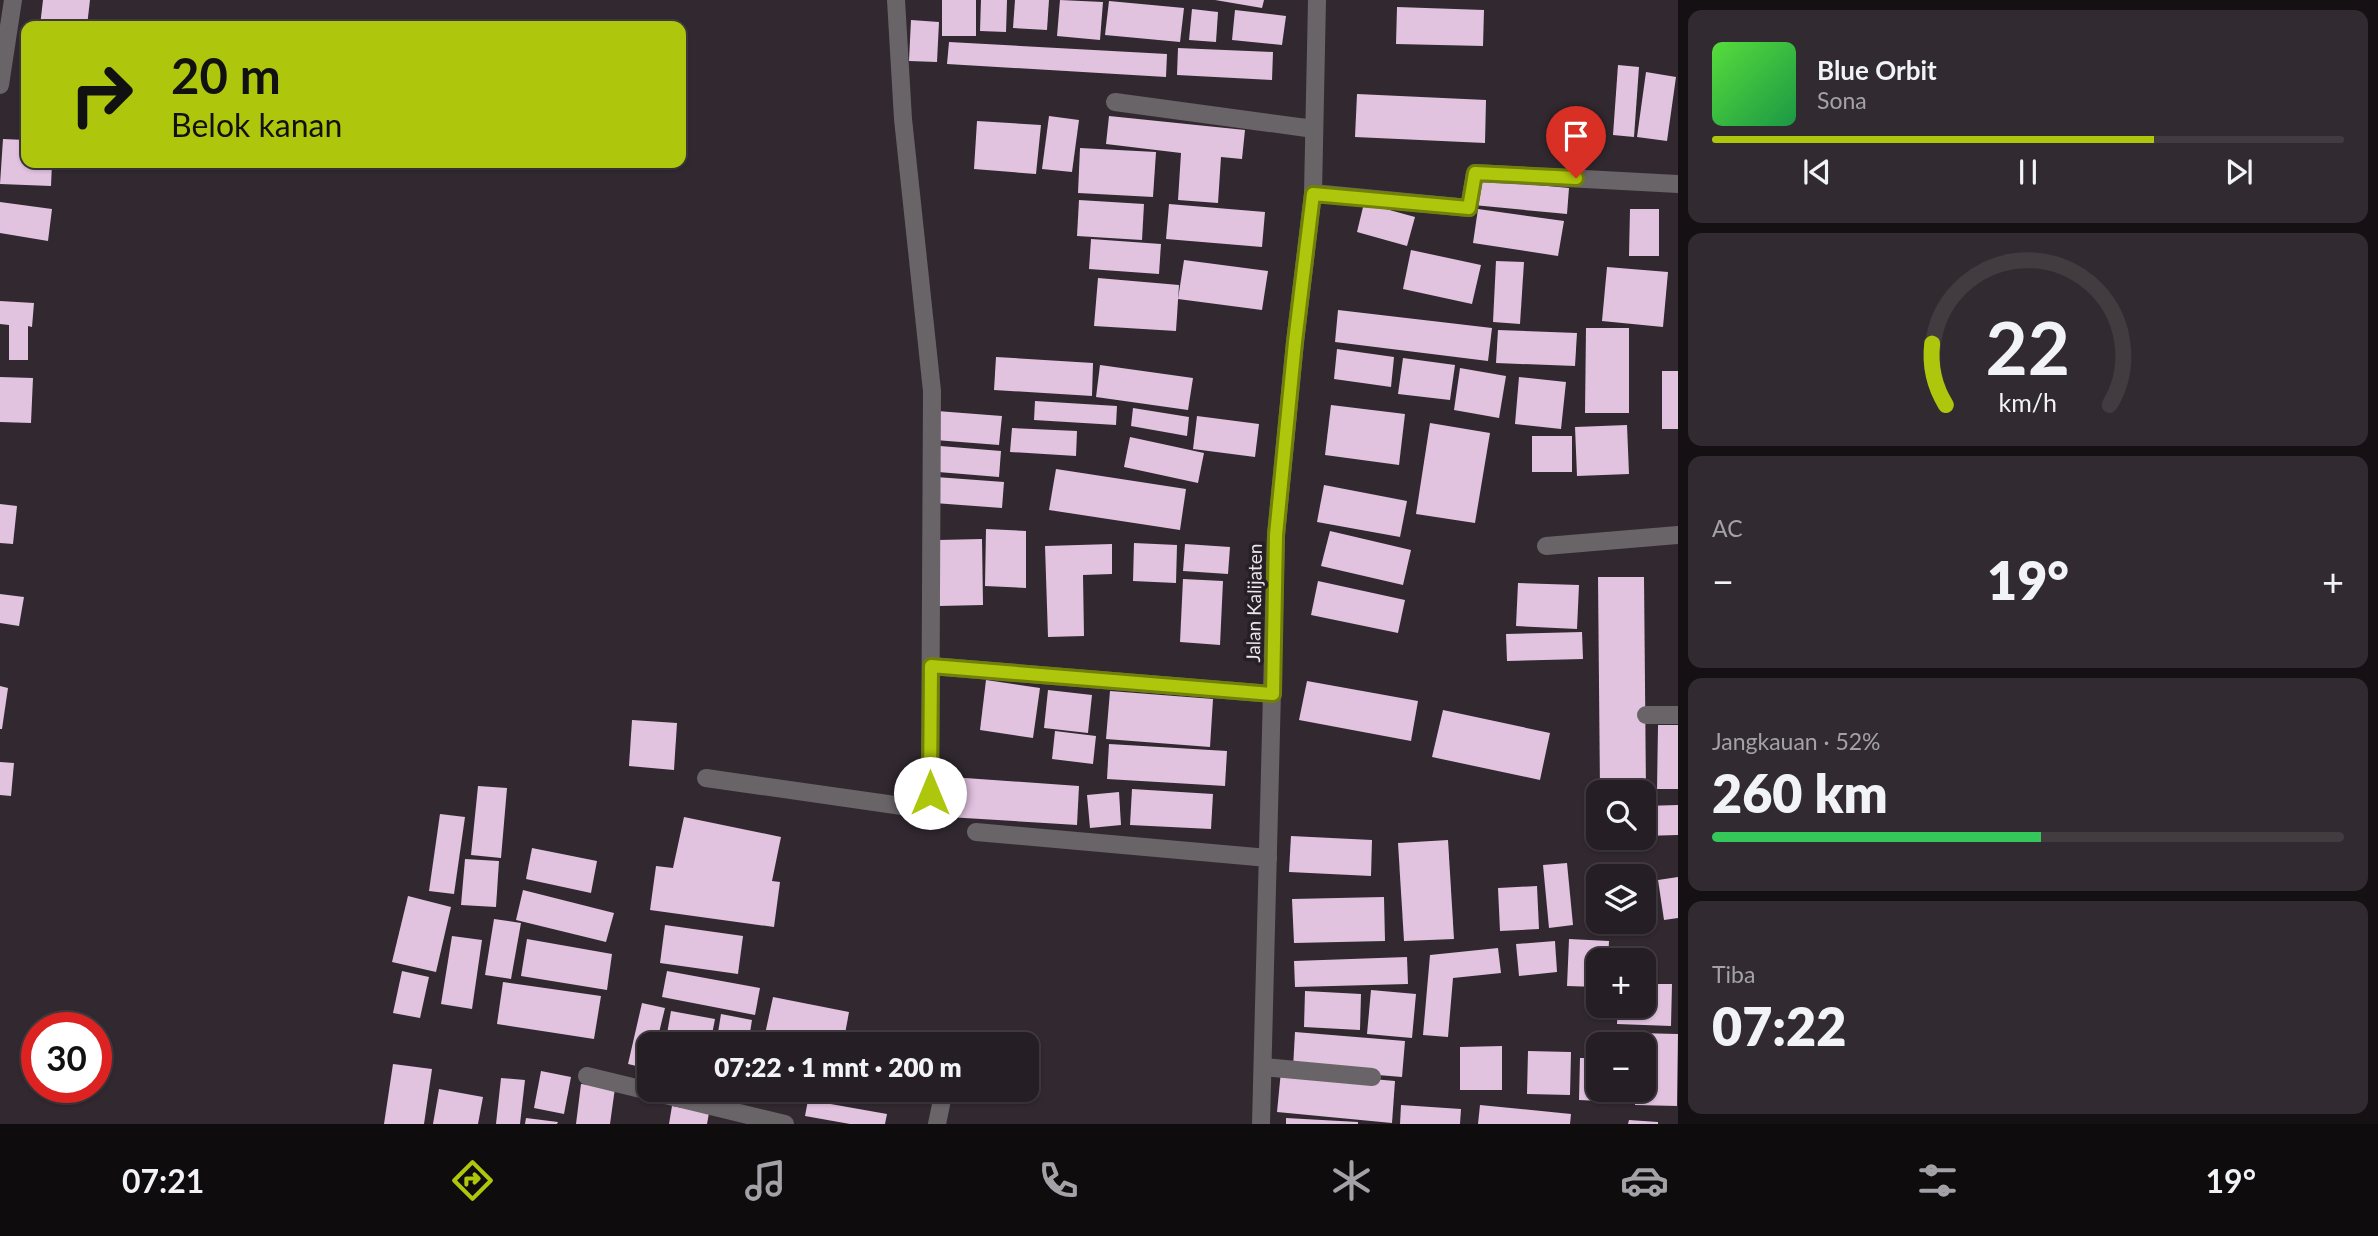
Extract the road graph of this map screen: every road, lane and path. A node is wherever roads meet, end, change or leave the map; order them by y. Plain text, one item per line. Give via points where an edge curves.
1 (12, 0) edge
2 (896, 0) edge
3 (1317, 0) edge
4 (0, 85) edge
5 (1115, 102) dead end
6 (1314, 129) junction
7 (1678, 184) edge
8 (1313, 194) junction
9 (1678, 535) edge
10 (1546, 546) dead end
11 (931, 666) junction
12 (1273, 694) junction
13 (1646, 715) dead end
14 (1678, 715) edge
15 (706, 778) dead end
16 (976, 832) dead end
17 (1268, 858) junction
18 (1263, 1067) junction
19 (587, 1076) dead end
20 (1372, 1077) dead end
21 (942, 1102) edge
22 (785, 1124) edge
23 (937, 1124) edge
24 (1261, 1124) edge

1 - 4 street
2 - 11 street via 903,119 932,391
3 - 6 street, Jalan Kalijaten
5 - 6 street
6 - 8 street, Jalan Kalijaten
7 - 8 street via 1475,173 1469,208
8 - 12 street, Jalan Kalijaten via 1276,535
9 - 10 street
11 - 12 street
11 - 15 street via 930,793 918,806
12 - 17 street, Jalan Kalijaten
13 - 14 street
16 - 17 street
17 - 18 street, Jalan Kalijaten
18 - 20 street
18 - 24 street, Jalan Kalijaten
19 - 22 street
21 - 23 street

